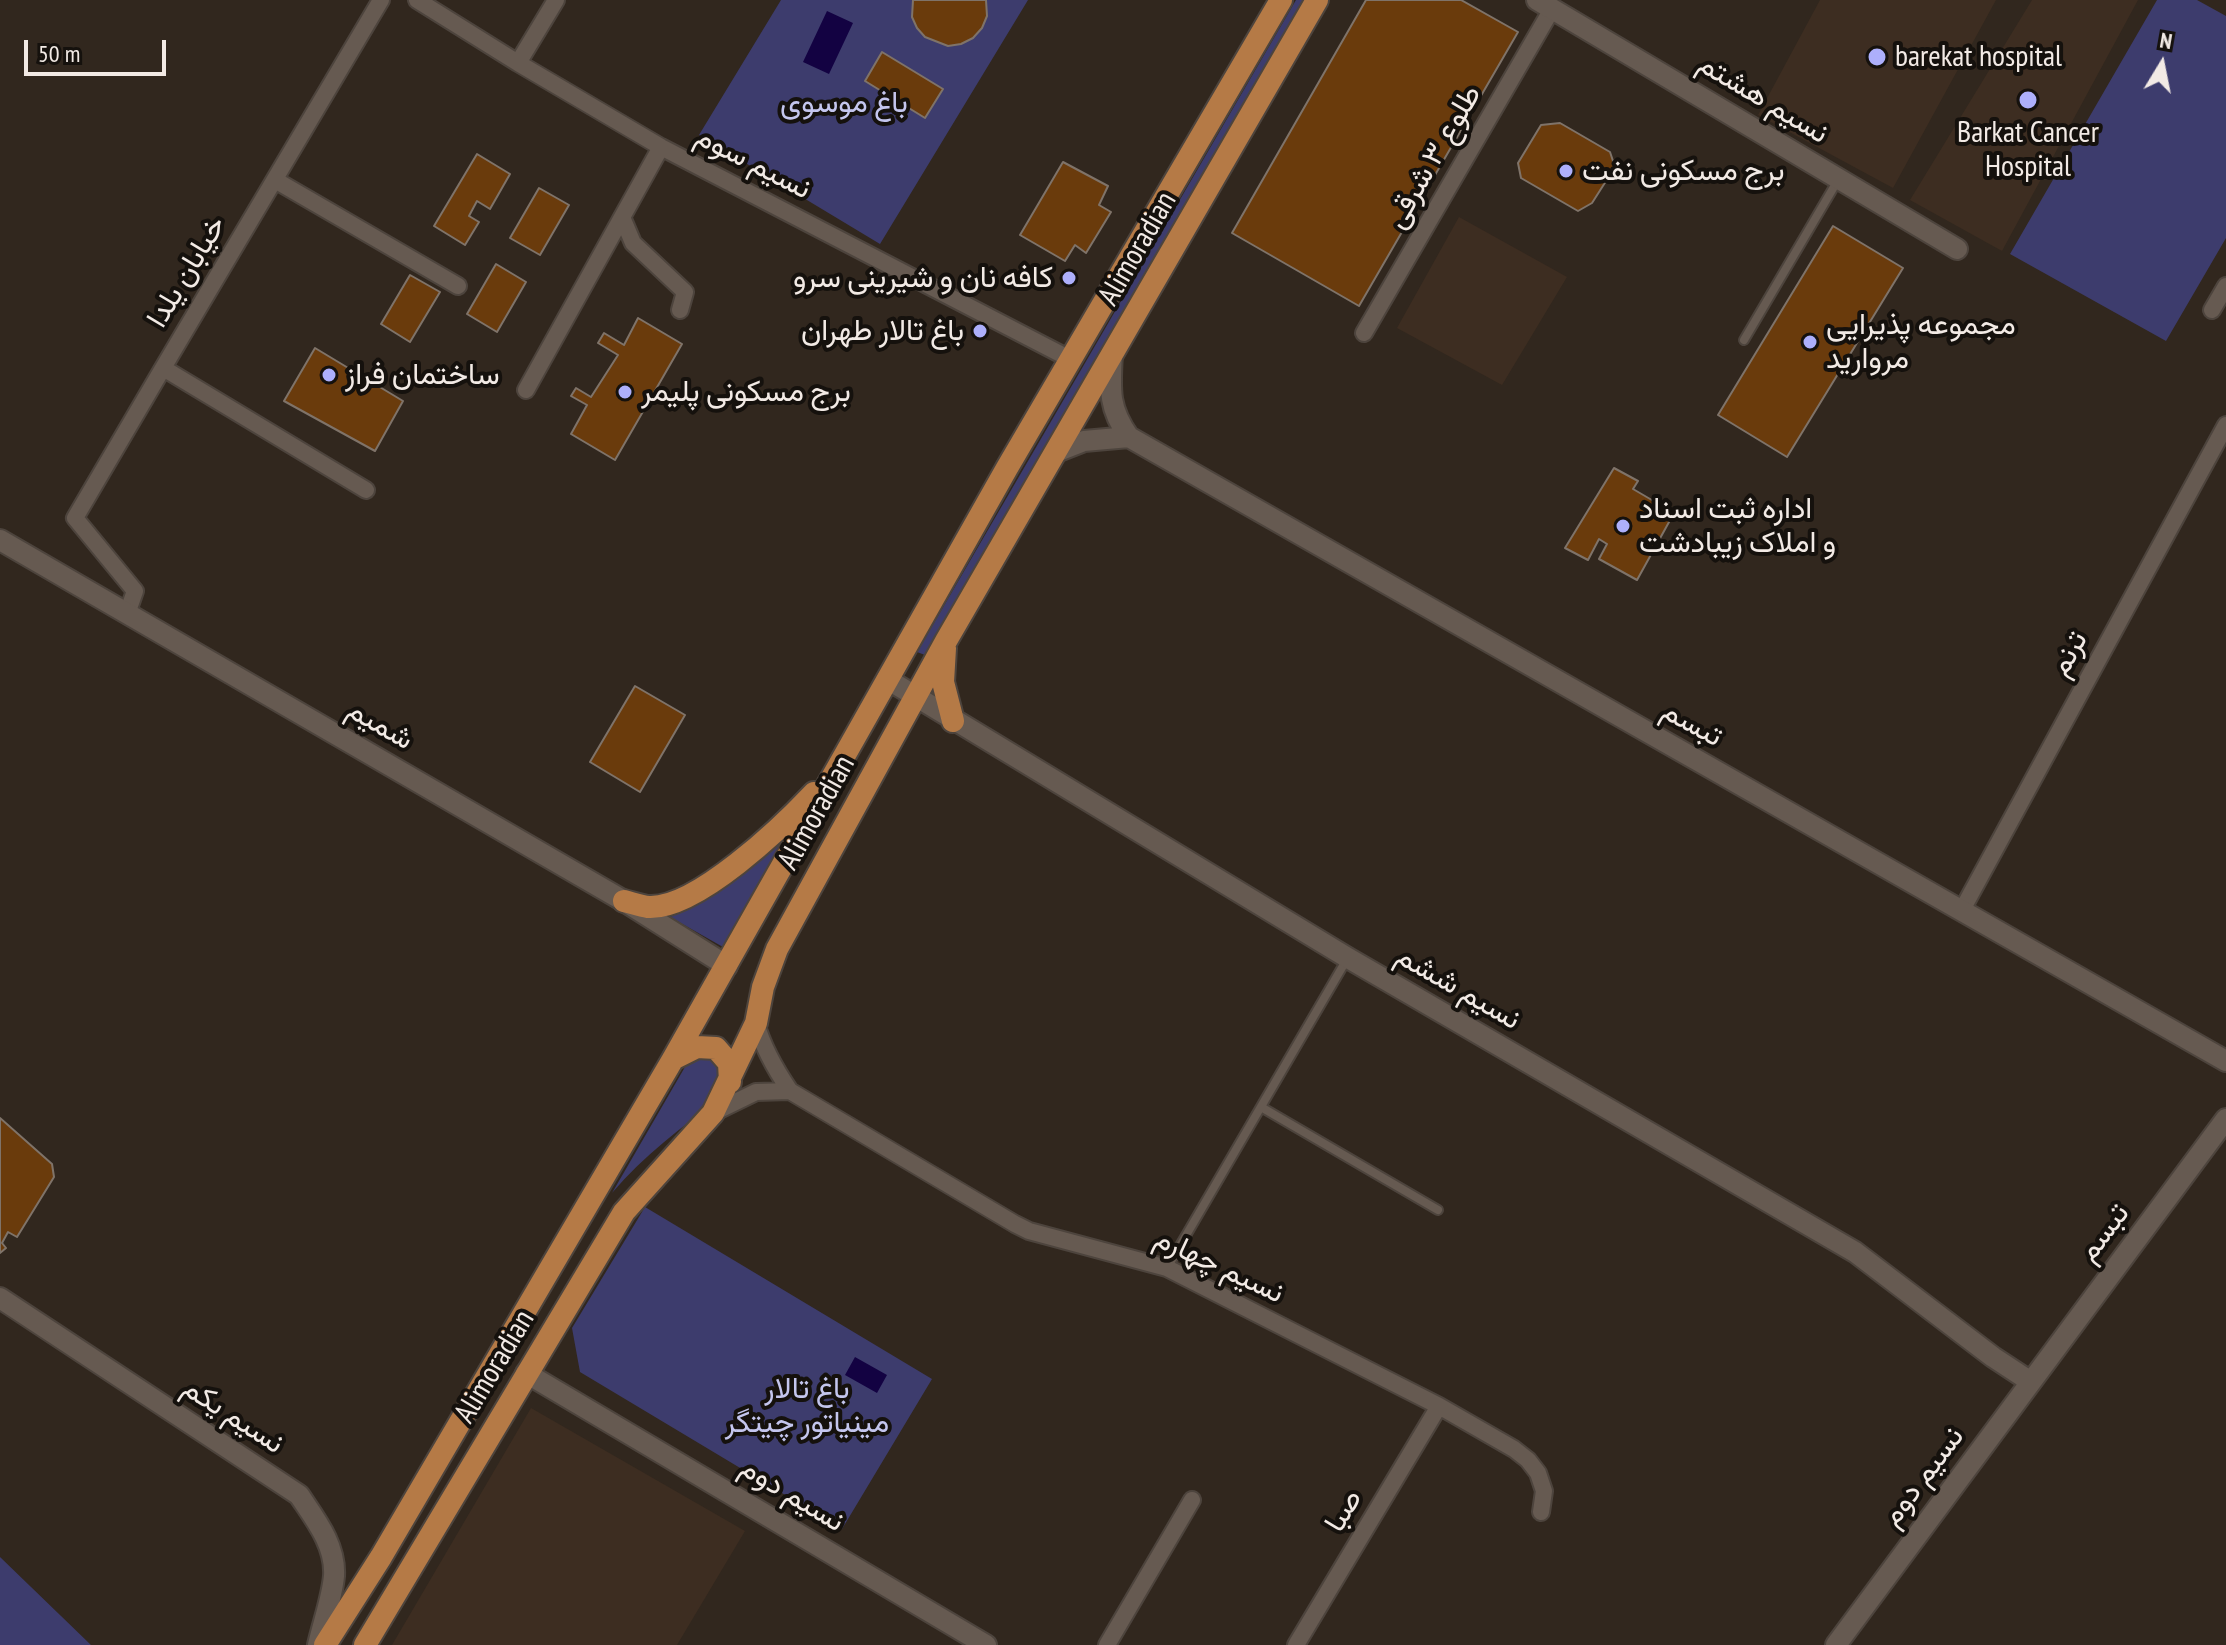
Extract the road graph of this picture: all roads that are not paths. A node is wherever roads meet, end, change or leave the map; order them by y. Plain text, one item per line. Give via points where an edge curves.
1 (381, 0) edge
2 (417, 0) edge
3 (556, 0) edge
4 (1281, 0) edge
5 (1317, 0) edge
6 (1545, 4) edge
7 (518, 63) junction
8 (661, 147) junction
9 (1838, 179) junction
10 (275, 180) junction
11 (622, 217) junction
12 (1957, 249) dead end
13 (458, 286) dead end
14 (2226, 286) edge
15 (680, 310) dead end
16 (2212, 310) dead end
17 (1364, 333) dead end
18 (1744, 340) dead end
19 (1112, 354) junction
20 (1072, 360) junction
21 (163, 368) junction
22 (526, 390) dead end
23 (2226, 425) edge
24 (1129, 437) junction
25 (1056, 452) junction
26 (366, 490) dead end
27 (0, 540) edge
28 (127, 614) junction
29 (946, 641) junction
30 (887, 679) junction
31 (915, 698) junction
32 (953, 721) junction
33 (836, 768) junction
34 (624, 901) junction
35 (1962, 910) junction
36 (1348, 958) junction
37 (727, 966) junction
38 (756, 1023) junction
39 (673, 1059) junction
40 (2226, 1061) edge
41 (730, 1082) junction
42 (790, 1091) junction
43 (1261, 1107) junction
44 (713, 1113) junction
45 (2226, 1119) edge
46 (1438, 1210) dead end
47 (1167, 1268) junction
48 (0, 1298) edge
49 (526, 1373) junction
50 (2031, 1382) junction
51 (1439, 1406) junction
52 (1192, 1500) dead end
53 (1541, 1512) dead end
54 (318, 1645) edge
55 (325, 1645) edge
56 (365, 1645) edge
57 (986, 1645) edge
58 (1107, 1645) edge
59 (1296, 1645) edge
60 (1836, 1645) edge

1 - 10 street, خیابان یلدا
2 - 7 street, نسیم سوم
3 - 7 street
4 - 20 main road, Alimoradian
5 - 19 main road, Alimoradian
6 - 9 street, نسیم هشتم
6 - 17 street, طلوع ۳ شرقی
7 - 8 street, نسیم سوم
8 - 11 street
8 - 20 street, نسیم سوم
9 - 12 street, نسیم هشتم
9 - 18 lane
10 - 13 street
10 - 21 street, خیابان یلدا
11 - 15 street via 633,243 685,292
11 - 22 street
14 - 16 street
19 - 24 street via 1111,401
19 - 25 main road, Alimoradian
20 - 30 main road, Alimoradian
21 - 26 street, خیابان یلدا
21 - 28 street via 75,518 135,591
23 - 35 street, ترنم
24 - 25 street via 1084,441
24 - 35 street, تبسم
25 - 29 main road, Alimoradian
27 - 28 street, شمیم
28 - 34 street, شمیم
29 - 31 main road, Alimoradian
29 - 32 main road via 943,682
30 - 31 street, نسیم ششم
30 - 33 main road, Alimoradian
31 - 32 street, نسیم ششم
31 - 38 main road, Alimoradian via 777,949
32 - 36 street, نسیم ششم
33 - 34 main road via 780,829 731,869 678,900 650,907
33 - 37 main road, Alimoradian
34 - 37 street, شمیم
35 - 40 street, تبسم
36 - 43 lane
36 - 50 street, نسیم ششم via 1855,1252
37 - 39 main road, Alimoradian
38 - 41 main road, Alimoradian
38 - 42 street, نسیم چهارم
39 - 41 main road via 697,1047 716,1048 729,1063
39 - 55 main road, Alimoradian
41 - 44 main road, Alimoradian
42 - 44 street via 756,1092
42 - 47 street, نسیم چهارم via 1029,1231
43 - 46 lane
43 - 47 lane
44 - 49 main road, Alimoradian via 624,1212
45 - 50 street, تبسم
47 - 51 street, نسیم چهارم
48 - 54 street, نسیم یکم via 299,1495 331,1552 334,1576
49 - 56 main road, Alimoradian
49 - 57 street, نسیم دوم
50 - 60 street, نسیم دوم
51 - 53 street, نسیم چهارم via 1528,1460 1544,1491
51 - 59 street, صبا
52 - 58 street

